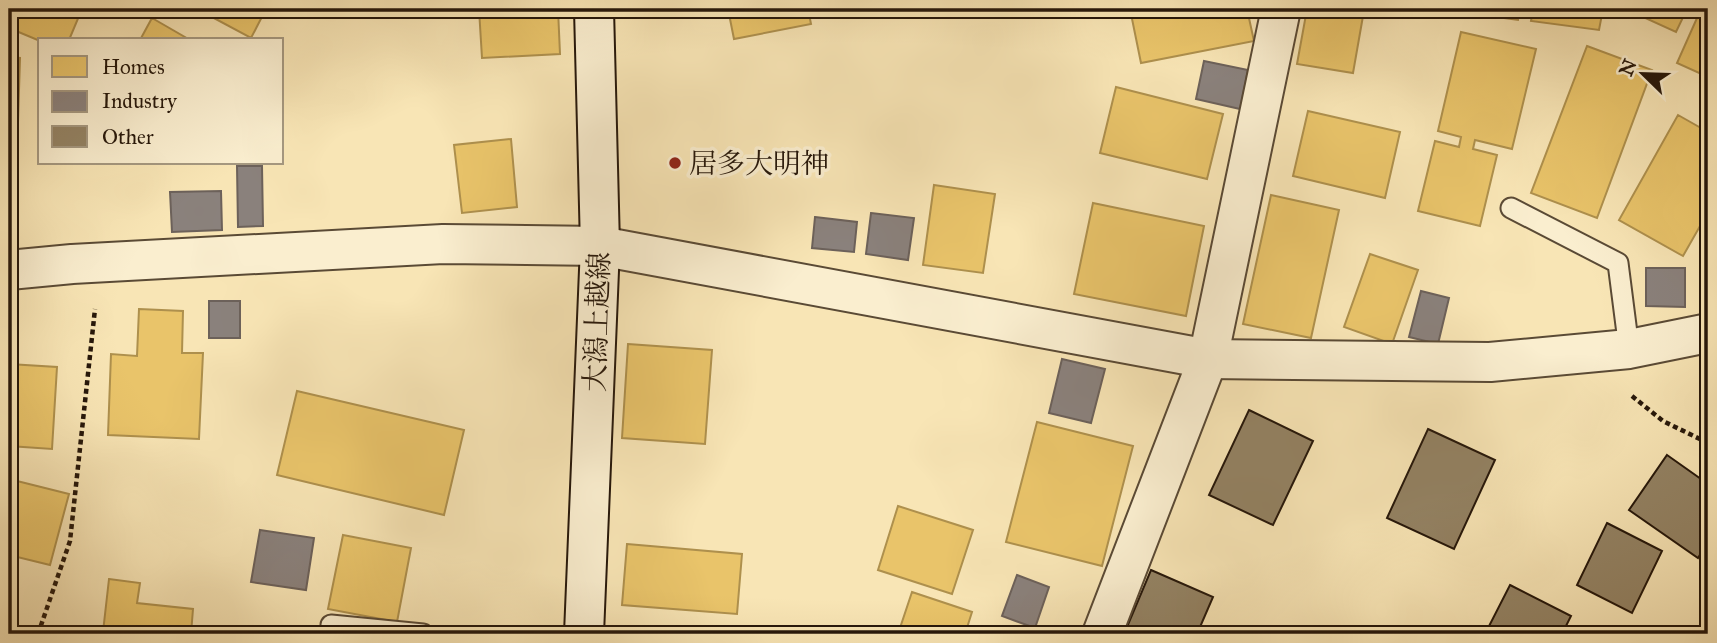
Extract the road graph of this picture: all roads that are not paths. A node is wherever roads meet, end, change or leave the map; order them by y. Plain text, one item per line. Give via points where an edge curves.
1 (594, 9) edge
2 (1281, 9) edge
3 (1511, 208) dead end
4 (600, 246) junction
5 (9, 270) edge
6 (1708, 333) edge
7 (1629, 349) junction
8 (1208, 359) junction
9 (331, 625) dead end
10 (423, 634) edge
11 (584, 634) edge
12 (1102, 634) edge

1 - 4 street, 大潟上越線
2 - 8 street
3 - 7 lane via 1618,263
4 - 5 street via 443,244
4 - 8 street
4 - 11 street, 大潟上越線
6 - 7 street
7 - 8 street via 1490,362
8 - 12 street
9 - 10 lane

